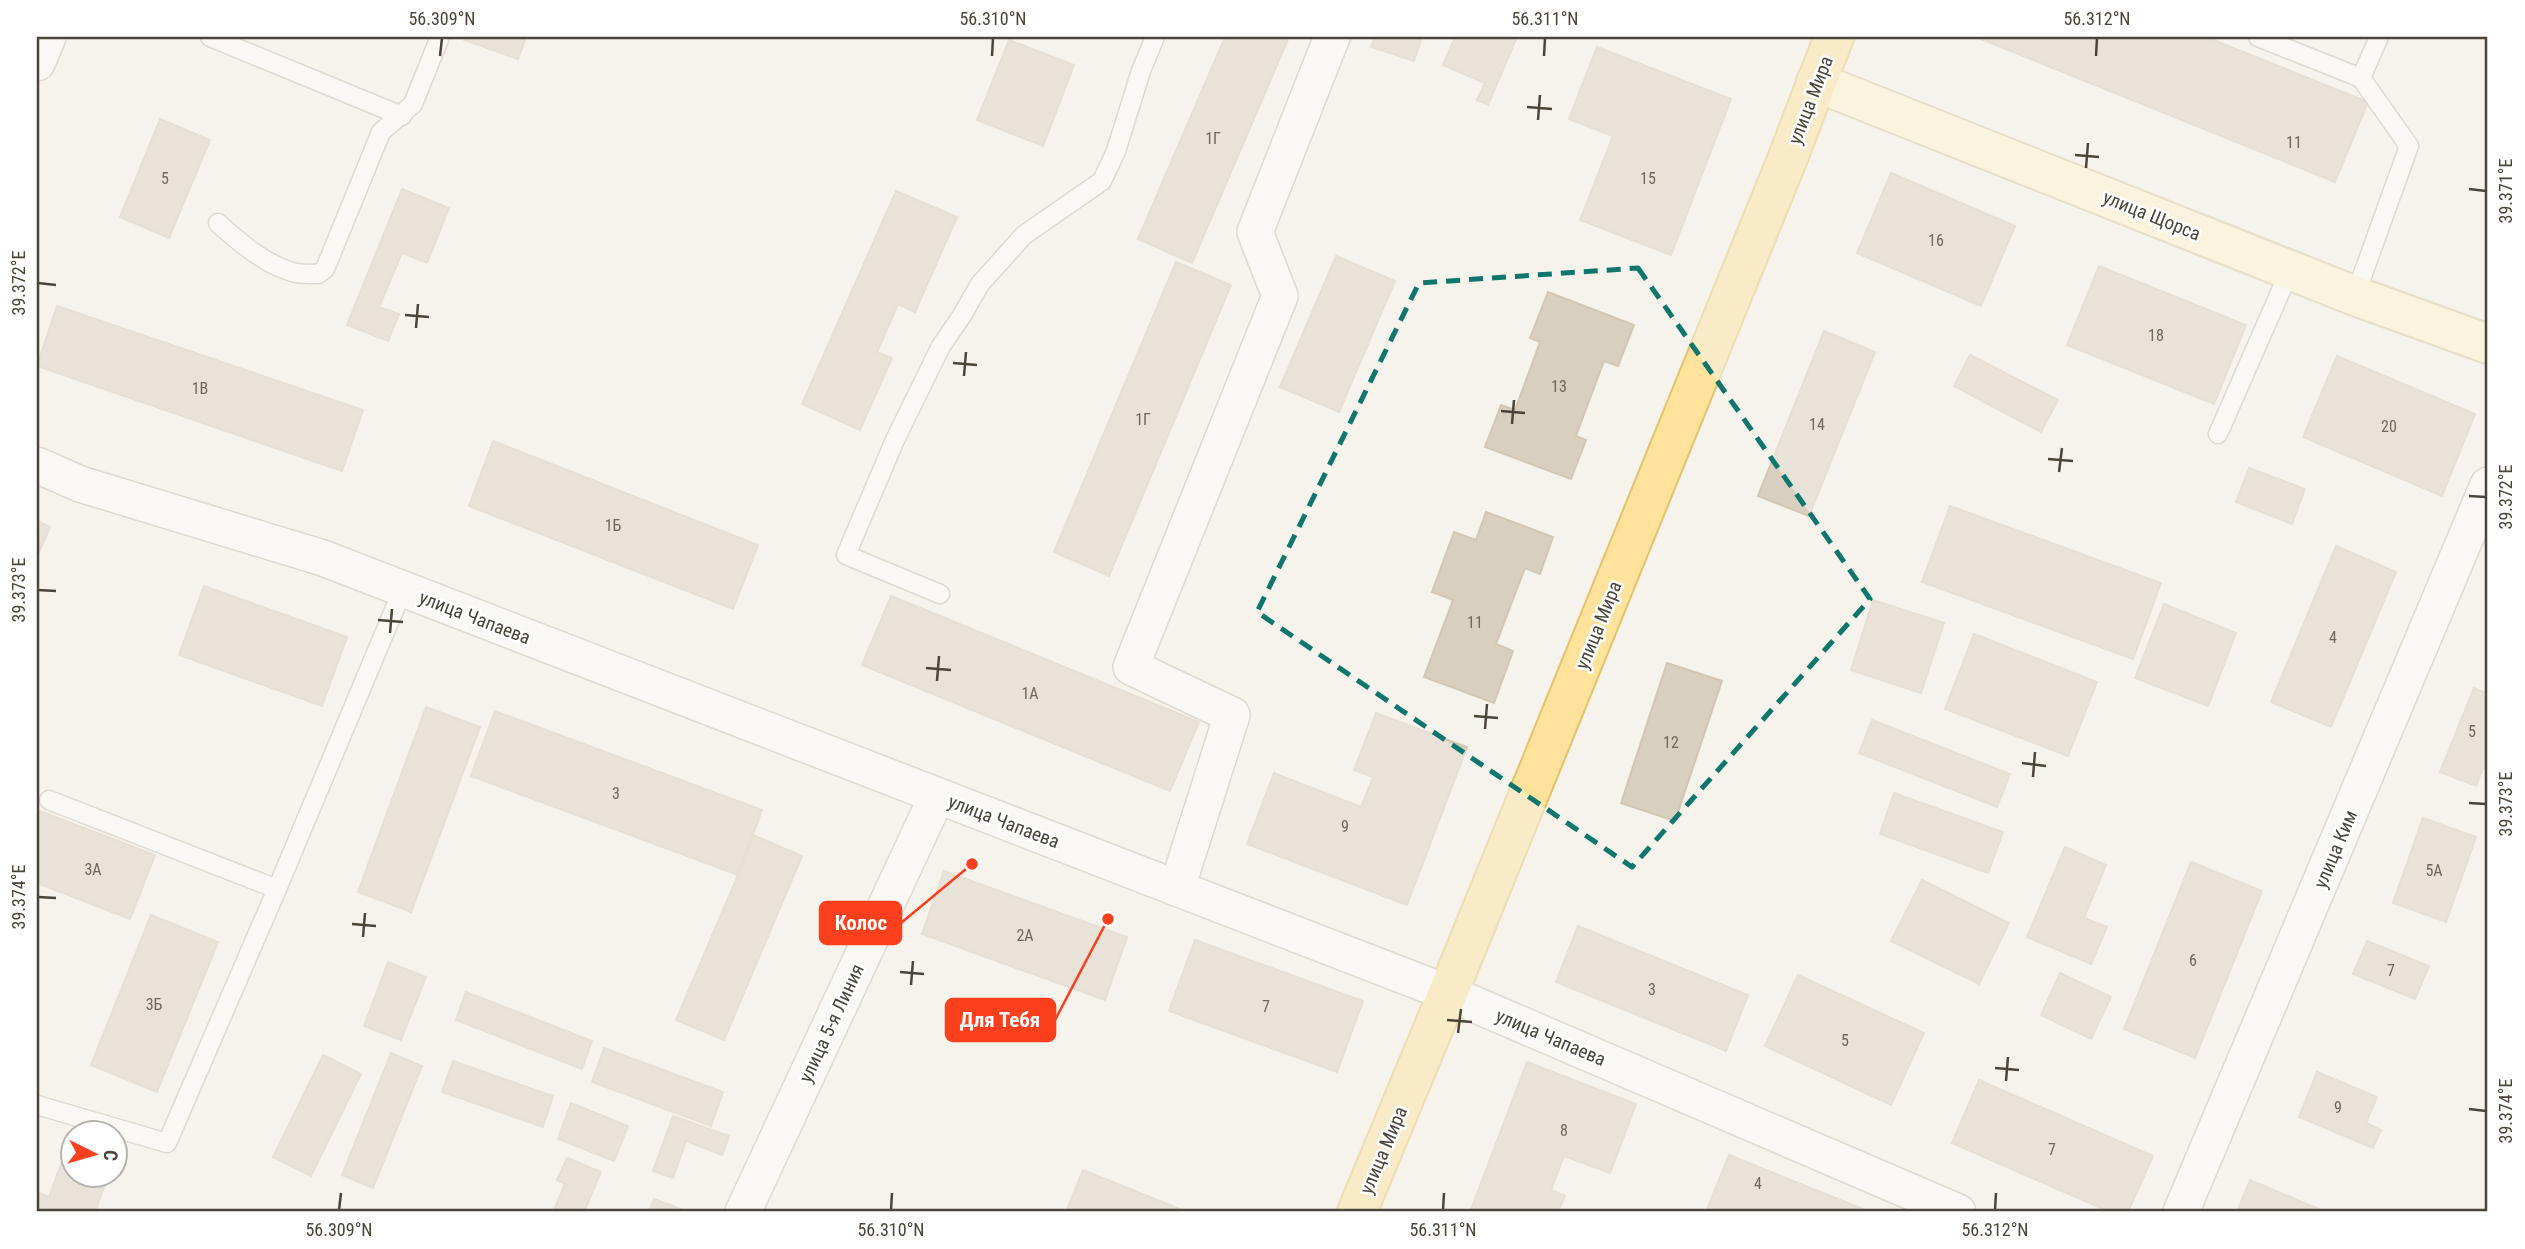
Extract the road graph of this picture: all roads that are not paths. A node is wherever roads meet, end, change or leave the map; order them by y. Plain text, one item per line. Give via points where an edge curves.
1 (48, 37) edge
2 (210, 37) edge
3 (440, 37) edge
4 (1155, 37) edge
5 (1332, 37) edge
6 (1834, 37) edge
7 (2258, 37) edge
8 (2379, 37) edge
9 (37, 63) edge
10 (2361, 78) junction
11 (1816, 82) junction
12 (402, 116) junction
13 (218, 223) dead end
14 (2290, 270) junction
15 (2355, 296) junction
16 (2488, 344) edge
17 (2218, 434) dead end
18 (37, 465) edge
19 (2488, 485) edge
20 (403, 589) junction
21 (940, 594) dead end
22 (937, 796) junction
23 (49, 800) dead end
24 (1177, 888) junction
25 (277, 889) junction
26 (1448, 993) junction
27 (37, 1105) edge
28 (743, 1212) edge
29 (1357, 1212) edge
30 (1958, 1212) edge
31 (2181, 1212) edge

1 - 9 street
2 - 12 lane
3 - 12 lane via 413,104
4 - 21 lane via 1102,181 1024,235 980,284 941,346 846,555
5 - 24 street via 1255,232 1280,296 1131,667 1232,715
6 - 11 main road, улица Мира
7 - 10 lane
8 - 10 lane
10 - 15 lane via 2409,146
11 - 14 street, улица Щорса
11 - 26 main road, улица Мира
12 - 13 lane via 382,132 325,269 318,275 298,273 266,260
14 - 15 street, улица Щорса
14 - 17 lane
15 - 16 street, улица Щорса
18 - 20 street, улица Чапаева via 80,484 323,558
19 - 31 street, улица Ким
20 - 22 street, улица Чапаева
20 - 25 lane
22 - 24 street, улица Чапаева
22 - 28 street, улица 5-я Линия
23 - 25 lane
24 - 26 street, улица Чапаева
25 - 27 lane via 167,1143
26 - 29 main road, улица Мира
26 - 30 street, улица Чапаева

